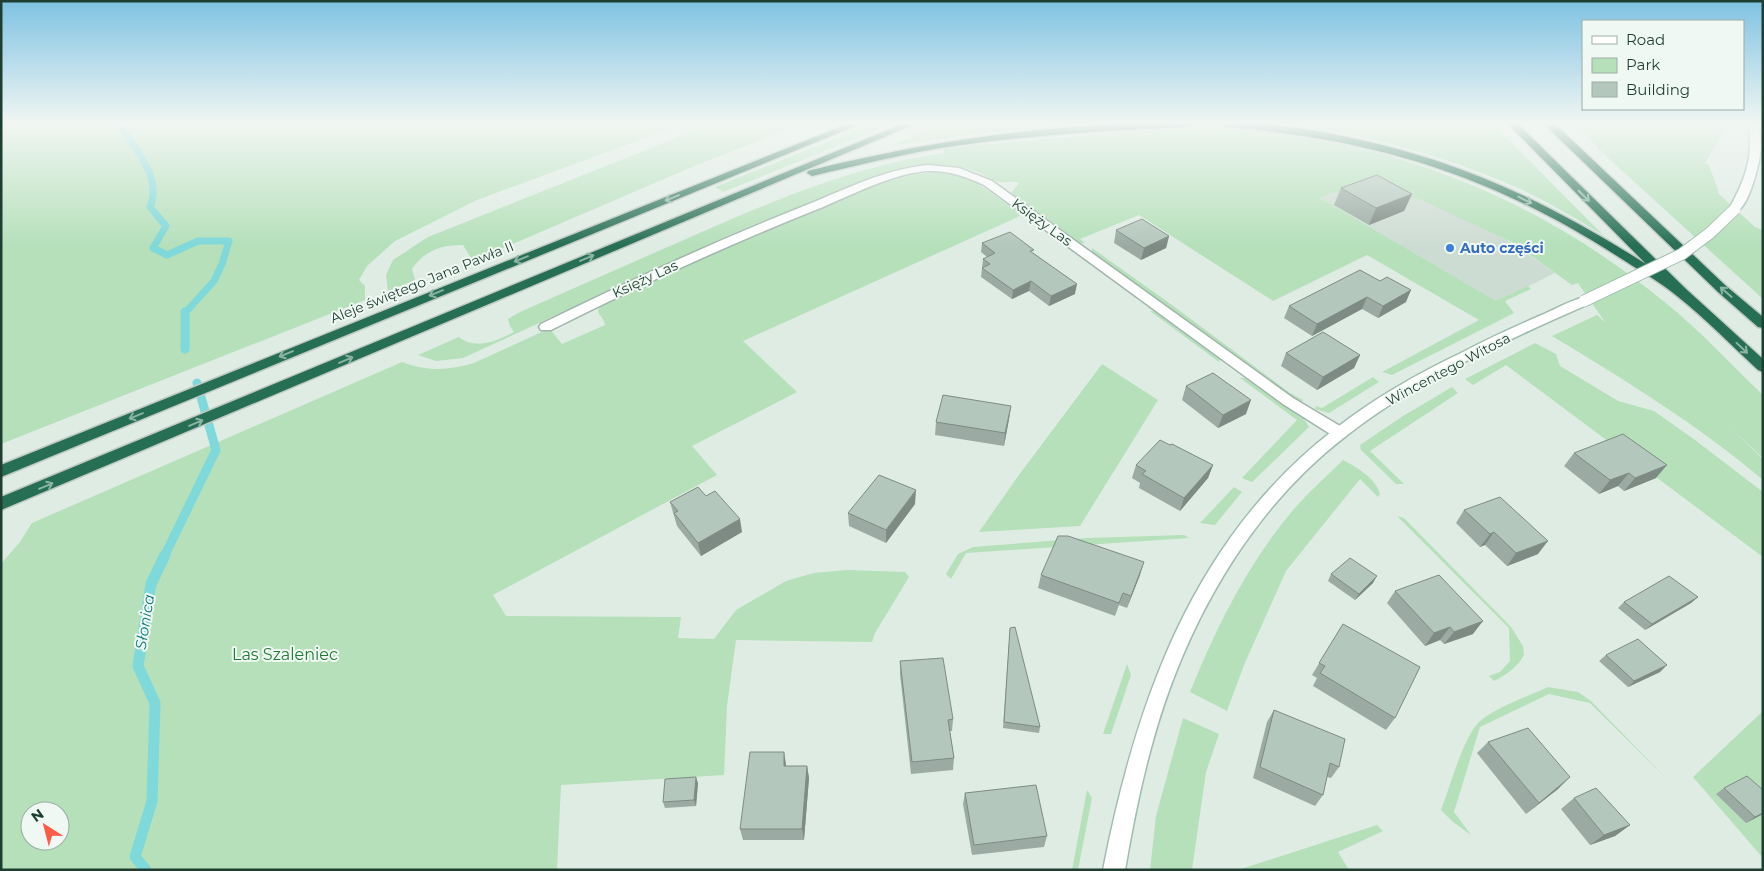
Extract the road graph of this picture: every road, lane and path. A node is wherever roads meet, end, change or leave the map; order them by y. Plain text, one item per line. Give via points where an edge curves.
1 (754, 165) edge
2 (812, 165) edge
3 (850, 165) edge
4 (1440, 165) edge
5 (1553, 165) edge
6 (1592, 165) edge
7 (1753, 165) edge
8 (710, 207) junction
9 (1680, 292) junction
10 (1763, 324) edge
11 (546, 327) dead end
12 (1763, 367) edge
13 (1340, 433) junction
14 (1, 471) edge
15 (1, 504) edge
16 (1114, 870) edge

1 -> 14 highway, Aleje świętego Jana Pawła II
2 - 8 highway
3 - 8 highway
4 -> 9 highway via 1498,186 1574,225
5 -> 9 highway
10 -> 6 highway
7 - 13 street, Wincentego Witosa, bridge via 1735,209 1682,254 1425,378
15 -> 8 highway
9 -> 12 highway
11 - 13 street, Księży Las via 785,217 899,173 921,168 946,168 988,183 1288,401
13 - 16 street, Wincentego Witosa via 1296,471 1264,505 1230,548 1195,609 1168,666 1141,743 1123,814

